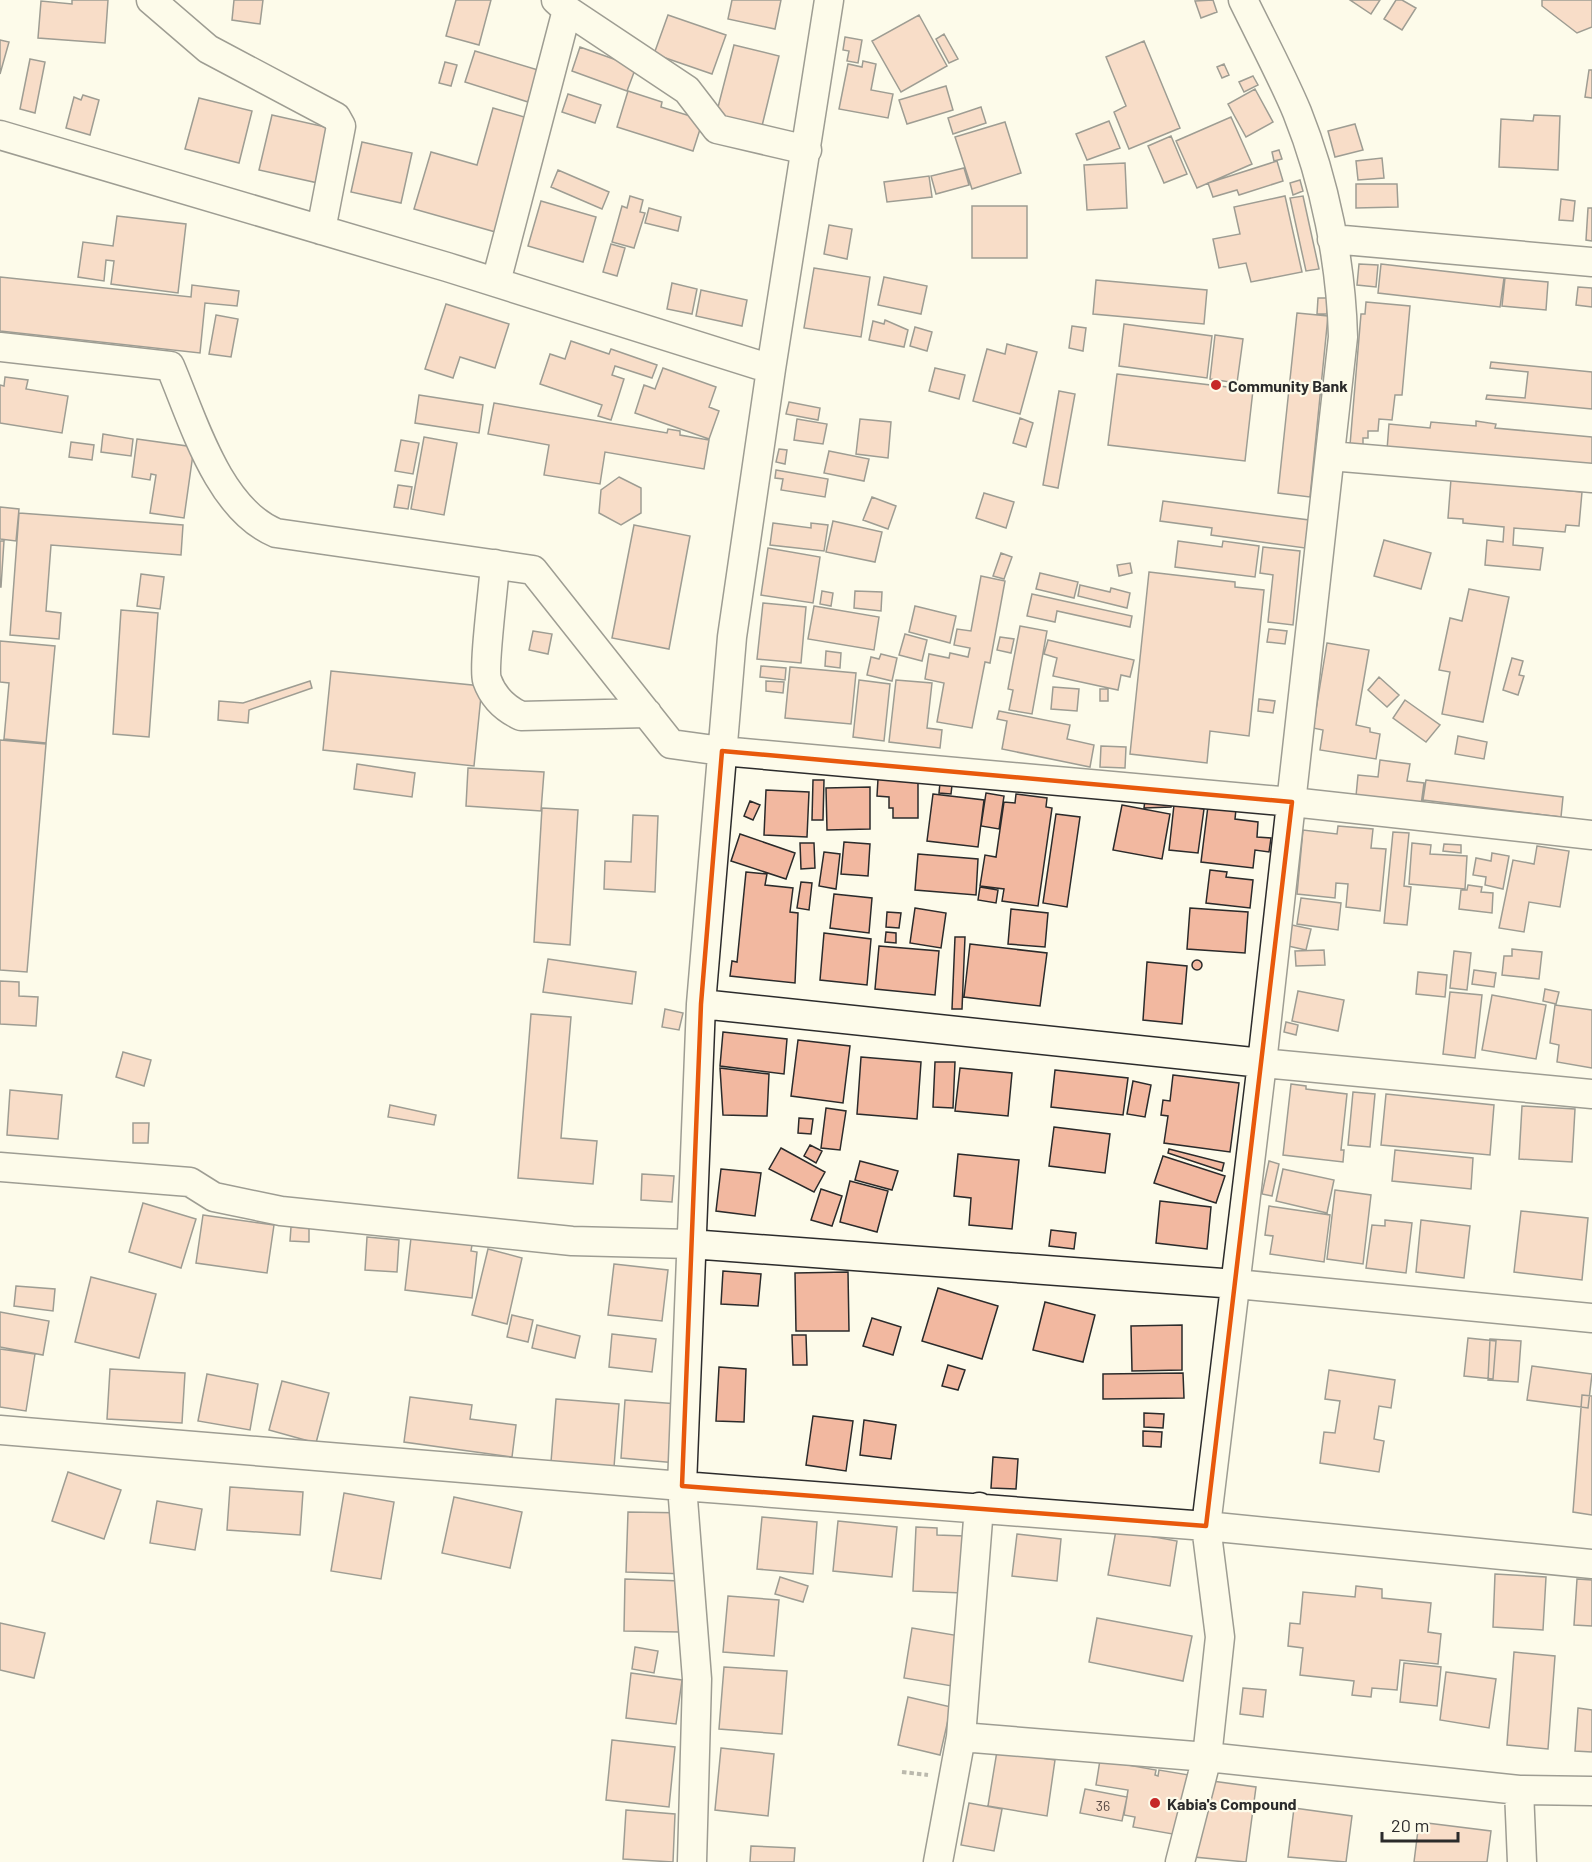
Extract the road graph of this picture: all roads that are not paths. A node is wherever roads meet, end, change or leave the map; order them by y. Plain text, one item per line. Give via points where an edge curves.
1 (151, 0) edge
2 (829, 0) edge
3 (1244, 0) edge
4 (562, 5) edge
5 (0, 135) edge
6 (807, 150) junction
7 (321, 230) junction
8 (1332, 239) junction
9 (1592, 262) edge
10 (496, 282) junction
11 (0, 347) edge
12 (771, 369) junction
13 (1330, 456) junction
14 (1592, 478) edge
15 (495, 564) junction
16 (647, 713) junction
17 (722, 751) junction
18 (1292, 802) junction
19 (1592, 835) edge
20 (700, 1004) junction
21 (1262, 1063) junction
22 (1592, 1094) edge
23 (0, 1167) edge
24 (690, 1244) junction
25 (1236, 1284) junction
26 (1592, 1318) edge
27 (0, 1430) edge
28 (682, 1486) junction
29 (979, 1507) junction
30 (1206, 1526) junction
31 (1592, 1564) edge
32 (961, 1737) junction
33 (1207, 1757) junction
34 (1519, 1790) junction
35 (1592, 1791) edge
36 (692, 1862) edge
37 (938, 1862) edge
38 (1180, 1862) edge
39 (1522, 1862) edge

1 - 7 street via 208,49 336,117 341,126
2 - 6 street
3 - 8 street via 1297,113
4 - 6 street via 687,90 717,129
4 - 10 street
5 - 7 street
6 - 12 street
7 - 10 street
8 - 9 street
8 - 13 street via 1343,337
10 - 12 street
11 - 15 street via 170,366 214,469 242,510 260,526 276,533
12 - 17 street via 732,637
13 - 14 street
13 - 18 street
15 - 16 street via 533,570
15 - 16 street via 486,678 495,696 509,710 522,716
16 - 17 street via 671,744
17 - 18 street
17 - 20 street
18 - 19 street
18 - 21 street
20 - 21 street
20 - 24 street
21 - 22 street
21 - 25 street
23 - 24 street via 190,1182 214,1197 281,1211 572,1242
24 - 25 street
24 - 28 street
25 - 26 street
25 - 30 street
27 - 28 street
28 - 29 street
28 - 36 street via 697,1679
29 - 30 street
29 - 32 street
30 - 31 street
30 - 33 street via 1220,1637
32 - 33 street
32 - 37 street
33 - 34 street
33 - 38 street
34 - 35 street
34 - 39 street

